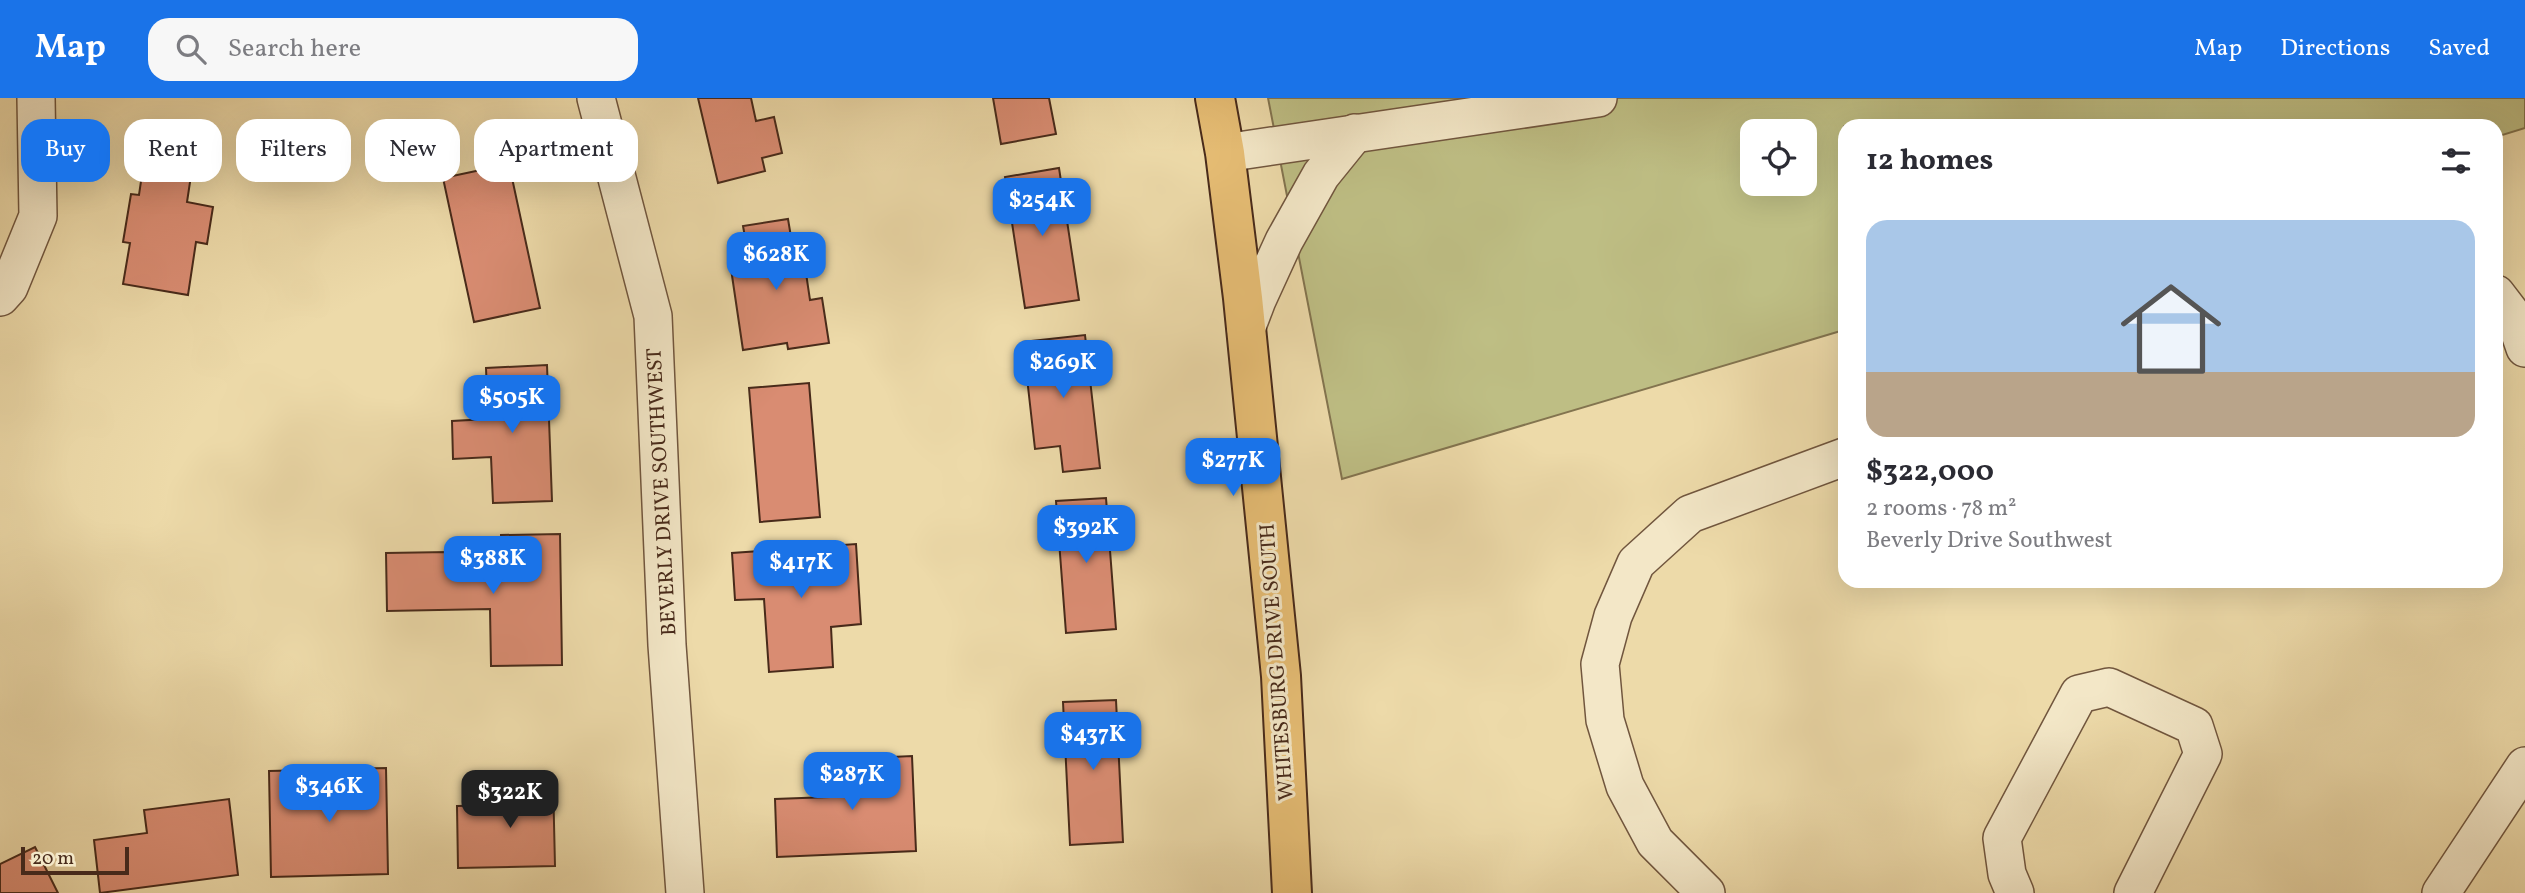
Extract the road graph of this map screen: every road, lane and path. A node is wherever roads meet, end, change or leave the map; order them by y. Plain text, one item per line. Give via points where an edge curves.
1 (36, 98) edge
2 (596, 98) edge
3 (1215, 98) edge
4 (1598, 98) edge
5 (1500, 105) edge
6 (1355, 133) junction
7 (1226, 153) junction
8 (0, 297) edge
9 (2503, 303) edge
10 (1246, 329) junction
11 (2525, 348) edge
12 (1838, 459) edge
13 (2525, 766) edge
14 (685, 893) edge
15 (1292, 893) edge
16 (1706, 893) edge
17 (2015, 893) edge
18 (2133, 893) edge
19 (2441, 893) edge

1 - 8 street via 38,216 9,287
2 - 14 street, BEVERLY DRIVE SOUTHWEST via 653,316 667,645
3 - 7 main road, WHITESBURG DRIVE SOUTH
4 - 5 street
5 - 6 street
6 - 7 street
6 - 10 street via 1314,186
7 - 10 main road, WHITESBURG DRIVE SOUTH
9 - 11 street via 2515,319
10 - 15 main road, WHITESBURG DRIVE SOUTH via 1281,676
12 - 16 street via 1690,514 1636,563 1613,616 1600,664 1605,720 1625,786 1655,842
13 - 19 street
17 - 18 street via 2002,838 2079,694 2109,687 2194,726 2203,754

